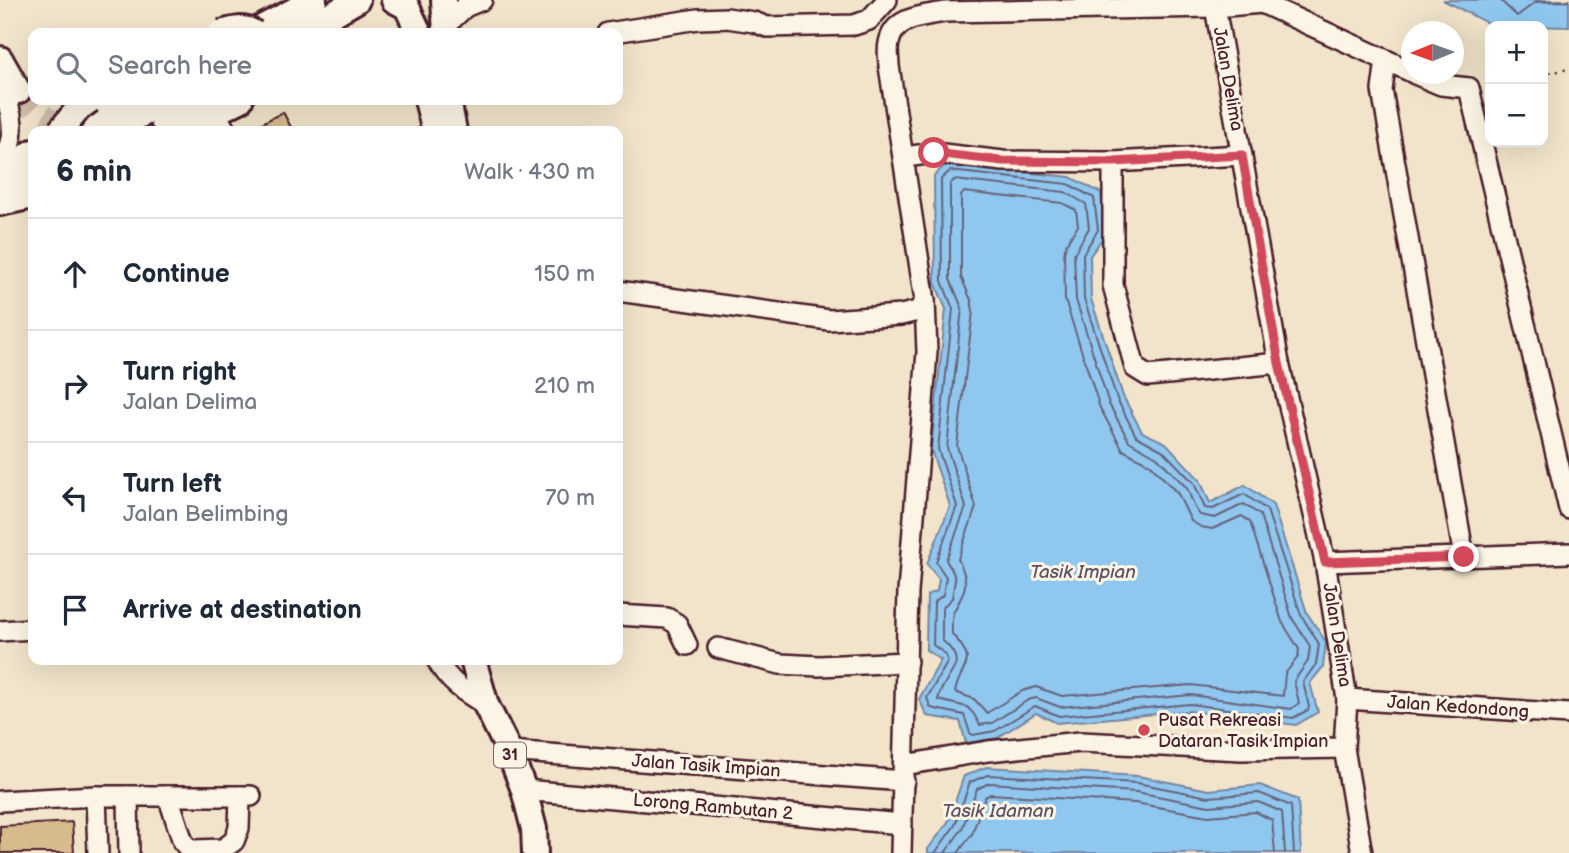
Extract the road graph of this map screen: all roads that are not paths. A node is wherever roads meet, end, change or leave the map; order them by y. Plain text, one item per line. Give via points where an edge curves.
1 (314, 0) edge
2 (357, 0) edge
3 (394, 0) edge
4 (420, 0) edge
5 (444, 0) edge
6 (482, 0) edge
7 (887, 0) edge
8 (1039, 5) edge
9 (1214, 6) junction
10 (262, 28) edge
11 (310, 28) edge
12 (418, 28) edge
13 (421, 28) edge
14 (446, 28) edge
15 (447, 28) edge
16 (623, 31) edge
17 (0, 59) edge
18 (1386, 60) junction
19 (1401, 67) edge
20 (1439, 84) edge
21 (9, 87) edge
22 (83, 105) edge
23 (118, 105) edge
24 (189, 105) edge
25 (219, 105) edge
26 (251, 105) edge
27 (447, 108) edge
28 (169, 117) edge
29 (64, 126) edge
30 (79, 126) edge
31 (132, 126) edge
32 (220, 126) edge
33 (438, 126) edge
34 (28, 155) edge
35 (1242, 155) junction
36 (905, 157) junction
37 (1113, 162) junction
38 (0, 166) edge
39 (0, 173) edge
40 (28, 177) edge
41 (28, 191) edge
42 (28, 197) edge
43 (0, 201) edge
44 (623, 292) edge
45 (925, 302) junction
46 (1279, 363) junction
47 (1569, 509) edge
48 (1569, 553) edge
49 (1464, 557) junction
50 (1325, 562) junction
51 (623, 615) edge
52 (28, 629) edge
53 (0, 631) edge
54 (687, 645) dead end
55 (718, 648) dead end
56 (907, 662) junction
57 (440, 665) edge
58 (474, 665) edge
59 (1347, 699) junction
60 (486, 705) junction
61 (1569, 714) edge
62 (1344, 748) junction
63 (509, 751) junction
64 (904, 773) junction
65 (524, 790) junction
66 (96, 796) junction
67 (128, 796) junction
68 (169, 796) junction
69 (0, 801) edge
70 (902, 824) junction
71 (98, 853) edge
72 (129, 853) edge
73 (535, 853) edge
74 (901, 853) edge
75 (1362, 853) edge

1 - 10 main road
2 - 11 main road
3 - 12 main road via 407,7
4 - 13 main road
5 - 14 main road
6 - 15 street via 465,7
7 - 16 street via 869,20 854,25 767,27 727,18
8 - 9 street
8 - 36 street via 945,12 899,25 889,42 889,66
9 - 18 street via 1262,3
9 - 35 street, Jalan Delima
17 - 21 main road
18 - 19 street
18 - 49 street via 1382,90
20 - 47 street via 1469,88
21 - 38 street via 10,151
22 - 29 main road, bridge
23 - 30 main road
24 - 28 main road
25 - 28 main road
26 - 32 main road
27 - 33 main road
28 - 31 main road
34 - 39 main road
35 - 37 street
35 - 46 street, Jalan Delima
36 - 37 street via 934,153 1003,161
36 - 45 street
37 - 46 street via 1113,285 1135,368 1148,376
40 - 43 main road via 14,184
41 - 43 main road
42 - 43 main road
44 - 45 street via 829,320 901,315 918,311
45 - 56 street via 927,352 908,592
46 - 50 street, Jalan Delima
48 - 49 street
49 - 50 street
50 - 59 street, Jalan Delima
51 - 54 street via 667,618 677,624
52 - 53 street
55 - 56 street via 780,664
56 - 64 street
57 - 60 street via 462,691
58 - 60 main road, 31
59 - 61 street, Jalan Kedondong
59 - 62 street, Jalan Delima
60 - 63 main road, 31
62 - 64 street, Jalan Tasik Impian via 1241,750 1081,742 988,751
62 - 75 street, Jalan Delima
63 - 64 street, Jalan Tasik Impian
63 - 65 main road, 31
64 - 70 street
65 - 70 street, Lorong Rambutan 2
65 - 73 main road, 31
66 - 67 street
66 - 69 street
66 - 71 street
67 - 68 street
67 - 72 street
68 - 68 street via 246,796 234,841 223,849 189,849
70 - 74 street

